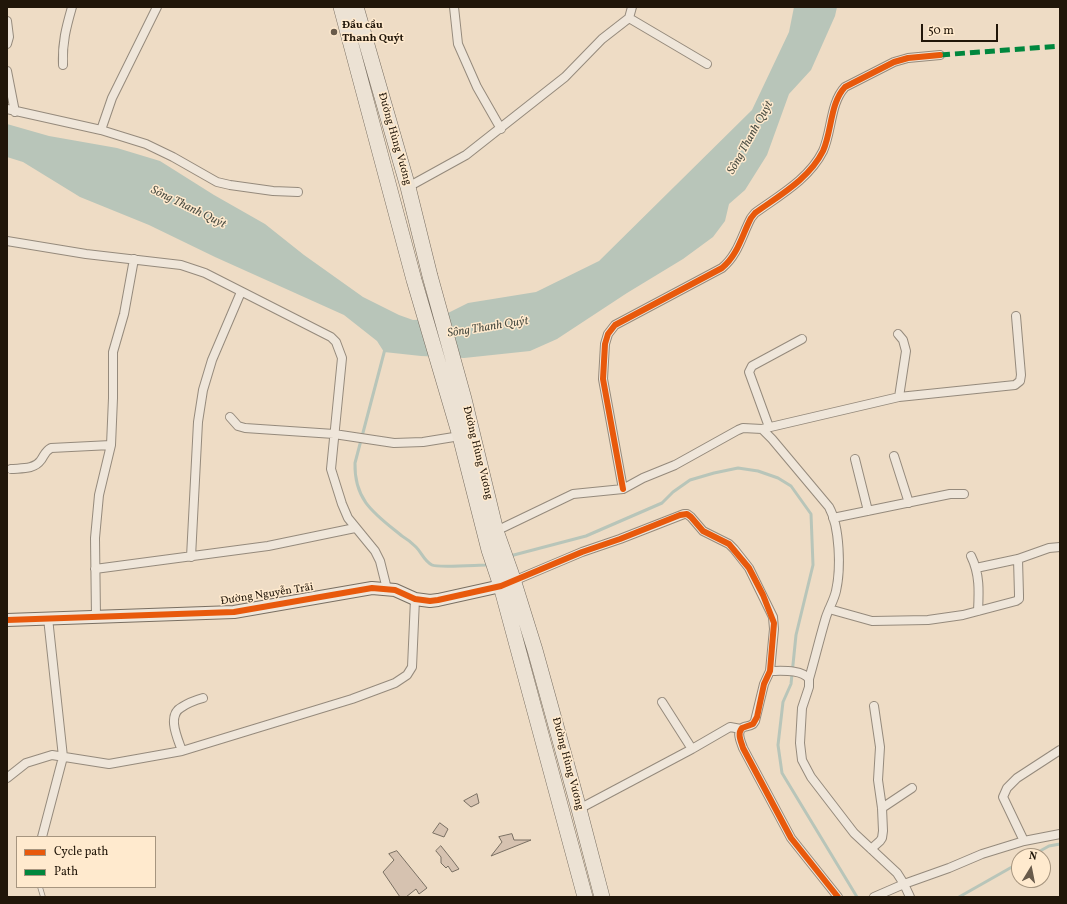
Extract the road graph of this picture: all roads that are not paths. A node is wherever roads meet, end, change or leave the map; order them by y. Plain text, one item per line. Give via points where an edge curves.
1 (72, 7) edge
2 (157, 7) edge
3 (341, 7) edge
4 (356, 7) edge
5 (454, 7) edge
6 (632, 7) edge
7 (629, 18) junction
8 (7, 21) edge
9 (7, 44) edge
10 (940, 55) dead end
11 (708, 64) dead end
12 (63, 65) dead end
13 (7, 71) edge
14 (11, 110) edge
15 (501, 129) junction
16 (101, 130) junction
17 (408, 187) junction
18 (298, 192) dead end
19 (7, 241) edge
20 (134, 259) junction
21 (241, 292) junction
22 (1016, 316) dead end
23 (898, 334) dead end
24 (802, 339) dead end
25 (899, 397) junction
26 (230, 417) dead end
27 (766, 428) junction
28 (334, 434) junction
29 (460, 436) junction
30 (111, 445) junction
31 (894, 456) dead end
32 (855, 459) dead end
33 (11, 470) dead end
34 (623, 489) junction
35 (964, 494) dead end
36 (909, 503) junction
37 (868, 511) junction
38 (833, 518) junction
39 (355, 528) junction
40 (495, 541) junction
41 (1060, 547) edge
42 (971, 556) dead end
43 (191, 557) junction
44 (1018, 559) junction
45 (976, 568) junction
46 (95, 569) junction
47 (509, 580) junction
48 (387, 589) junction
49 (415, 599) junction
50 (829, 609) junction
51 (978, 611) junction
52 (96, 617) junction
53 (48, 618) junction
54 (7, 620) edge
55 (770, 671) junction
56 (809, 679) junction
57 (202, 698) dead end
58 (662, 702) dead end
59 (874, 706) dead end
60 (741, 729) junction
61 (692, 749) junction
62 (1060, 750) edge
63 (182, 751) junction
64 (63, 757) junction
65 (7, 778) edge
66 (912, 788) dead end
67 (882, 808) junction
68 (580, 809) junction
69 (1060, 834) edge
70 (42, 836) edge
71 (1024, 841) junction
72 (871, 849) junction
73 (904, 884) junction
74 (586, 897) edge
75 (602, 897) edge
76 (838, 897) edge
77 (874, 897) edge
78 (910, 897) edge

1 - 12 street via 62,48
2 - 16 street via 112,98
3 - 29 highway, Đường Hùng Vương via 414,280
4 - 17 highway, Đường Hùng Vương
5 - 15 street via 458,44 477,86
6 - 7 street
7 - 11 street
7 - 15 street via 602,39 565,77
8 - 9 street
10 - 34 street via 894,62 845,87 837,99 828,136 817,161 801,179 755,213 730,262 615,325 608,334 605,344 604,379
13 - 14 street
14 - 16 street
15 - 17 street via 466,155
16 - 18 street via 146,144 173,156 217,182 273,191
17 - 40 highway, Đường Hùng Vương via 464,399
19 - 20 street
20 - 21 street via 181,265 205,273
20 - 30 street via 124,314 113,352
21 - 28 street via 331,337 336,342 342,358
21 - 43 street via 212,360 203,390 198,422
22 - 25 street via 1021,375 1020,381 1015,385
23 - 25 street via 906,351
24 - 27 street via 749,370
25 - 27 street
26 - 28 street via 238,426 245,428
27 - 34 street via 742,428 675,465 642,478
27 - 38 street via 772,439 829,507
28 - 29 street via 409,443
28 - 39 street via 331,468 342,504
29 - 40 highway, Đường Hùng Vương
30 - 33 street via 51,448 35,466
30 - 46 street via 99,495
31 - 36 street
32 - 37 street
34 - 40 street via 573,494
35 - 36 street via 950,494
36 - 37 street
37 - 38 street
38 - 50 street via 839,564 836,592
39 - 43 street via 268,546
39 - 48 street via 375,551
40 - 47 highway, Đường Hùng Vương
41 - 44 street via 1049,548
42 - 45 street
43 - 46 street
44 - 45 street
44 - 51 street via 1018,600
45 - 51 street via 979,582
46 - 52 street
47 - 49 street, Đường Nguyễn Trãi via 438,600
47 - 55 street via 687,514 703,531 728,544 749,568 774,623
47 - 68 highway, Đường Hùng Vương via 535,650
47 - 74 highway, Đường Hùng Vương
48 - 49 street, Đường Nguyễn Trãi
48 - 52 street, Đường Nguyễn Trãi via 372,588 234,612
49 - 63 street via 412,667 407,675 395,683 352,699
50 - 51 street via 872,621 944,619
50 - 56 street
52 - 53 street, Đường Nguyễn Trãi
53 - 54 street, Đường Nguyễn Trãi
53 - 64 street
55 - 56 street via 804,674
55 - 60 street via 764,684 755,721
56 - 72 street via 802,708 802,760 811,777 854,833
57 - 63 street via 180,707 174,716 174,726
58 - 61 street
59 - 67 street via 879,740 878,780
60 - 61 street via 730,727
60 - 76 street via 739,735 743,748 791,838
61 - 68 street
62 - 71 street via 1017,778 1005,792 1004,797
63 - 64 street via 109,764
64 - 65 street via 52,755 26,763
64 - 70 street
66 - 67 street
67 - 72 street via 882,838
68 - 75 highway, Đường Hùng Vương
69 - 71 street
71 - 73 street
72 - 73 street
73 - 77 street
73 - 78 street

